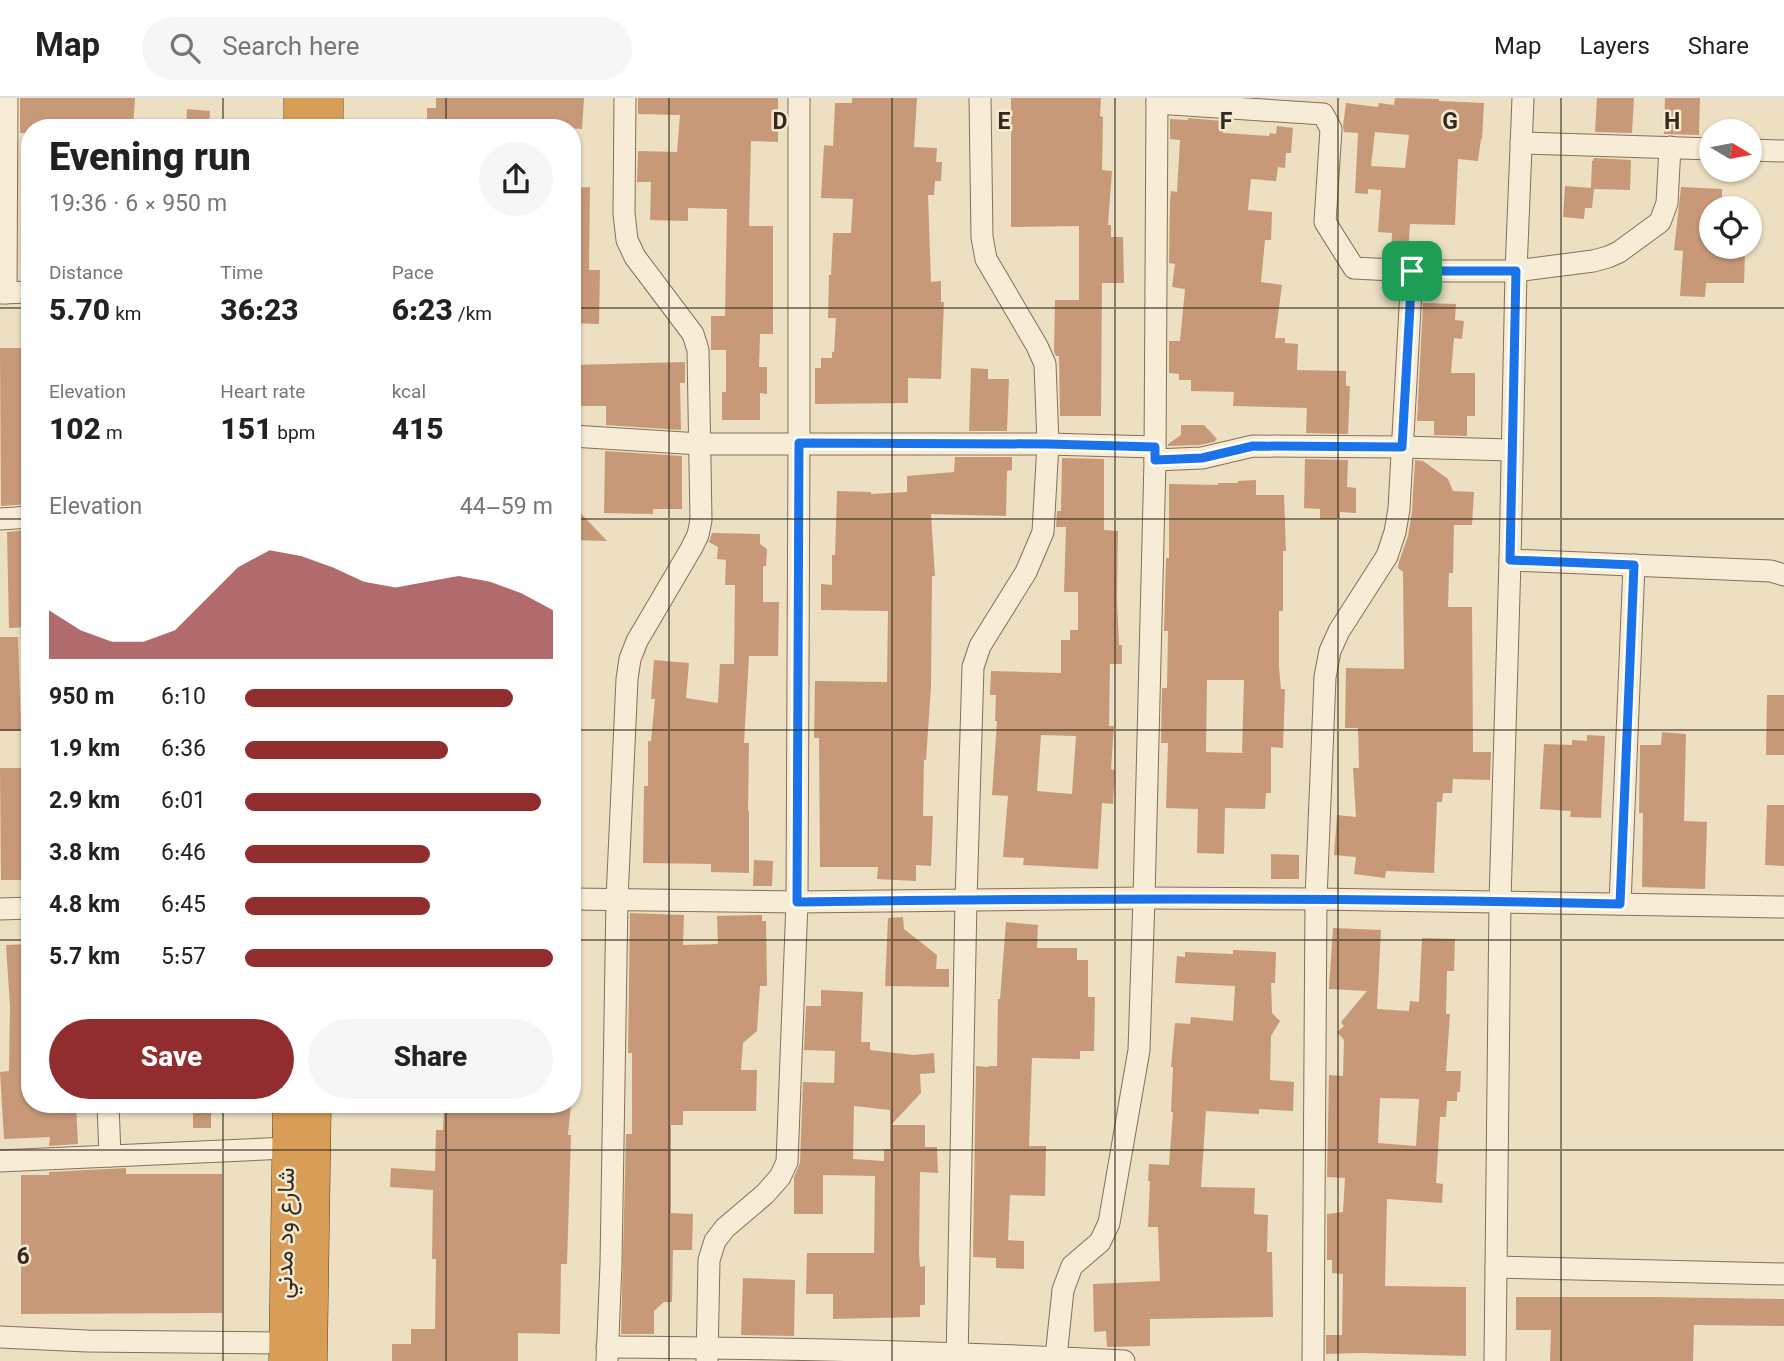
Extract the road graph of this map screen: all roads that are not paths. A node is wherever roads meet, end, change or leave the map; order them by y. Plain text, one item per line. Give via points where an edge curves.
1 (7, 98) edge
2 (300, 98) edge
3 (327, 98) edge
4 (625, 98) edge
5 (799, 98) edge
6 (980, 98) edge
7 (1523, 98) edge
8 (1157, 100) edge
9 (300, 119) edge
10 (327, 119) edge
11 (1521, 143) junction
12 (1670, 147) junction
13 (1699, 148) edge
14 (1762, 150) edge
15 (1784, 151) edge
16 (1412, 271) junction
17 (1516, 271) junction
18 (21, 292) edge
19 (3, 293) edge
20 (581, 437) edge
21 (799, 443) junction
22 (700, 444) junction
23 (1048, 444) junction
24 (1402, 447) junction
25 (1511, 450) junction
26 (1155, 454) junction
27 (21, 518) edge
28 (0, 519) edge
29 (1510, 560) junction
30 (1634, 565) junction
31 (1784, 575) edge
32 (1144, 898) junction
33 (581, 899) edge
34 (617, 899) junction
35 (1316, 899) junction
36 (966, 900) junction
37 (1500, 901) junction
38 (797, 902) junction
39 (1620, 904) junction
40 (1784, 907) edge
41 (21, 908) edge
42 (0, 909) edge
43 (108, 1113) edge
44 (289, 1113) edge
45 (314, 1113) edge
46 (288, 1148) junction
47 (110, 1156) junction
48 (0, 1161) edge
49 (1496, 1267) junction
50 (1784, 1274) edge
51 (0, 1337) edge
52 (87, 1351) edge
53 (285, 1352) edge
54 (607, 1354) edge
55 (707, 1354) edge
56 (1056, 1357) junction
57 (957, 1358) edge
58 (310, 1361) edge
59 (1124, 1361) edge
60 (1313, 1361) edge
61 (1495, 1361) edge

1 - 19 street
2 - 9 highway
3 - 10 highway
4 - 22 street via 627,240 693,334 698,350
5 - 21 street
6 - 23 street via 986,259 1045,364
7 - 11 street
8 - 16 street via 1323,114 1331,129 1325,222 1354,268
8 - 26 street
11 - 12 street
11 - 17 street
12 - 13 street
12 - 17 street via 1667,203 1660,222 1608,257
14 - 15 street
16 - 17 street
16 - 24 street
17 - 25 street
18 - 19 street
20 - 22 street
21 - 22 street
21 - 23 street
21 - 38 street
22 - 34 street via 698,535 637,641 628,669
23 - 26 street
23 - 36 street via 1042,532 1026,572 980,646 973,667
24 - 25 street
24 - 26 street via 1253,446 1202,458
24 - 35 street via 1399,509 1387,556 1339,631 1327,664
25 - 29 street
26 - 32 street
27 - 28 street
29 - 30 street
29 - 37 street
30 - 31 street
30 - 39 street
32 - 35 street
32 - 36 street
32 - 56 street via 1139,1050 1109,1223 1100,1242 1072,1266 1067,1278
33 - 34 street
34 - 38 street
34 - 54 street
35 - 37 street
35 - 60 street
36 - 38 street
36 - 57 street
37 - 39 street
37 - 49 street
38 - 55 street via 787,1162 765,1194 715,1241 709,1260
39 - 40 street
41 - 42 street
43 - 47 street
44 - 46 highway, شارع ود مدني
45 - 58 highway, شارع ود مدني
46 - 47 street
46 - 53 highway, شارع ود مدني
47 - 48 street
49 - 50 street
49 - 61 street
51 - 52 street
52 - 53 street
54 - 55 street
55 - 57 street
56 - 57 street
56 - 59 street

